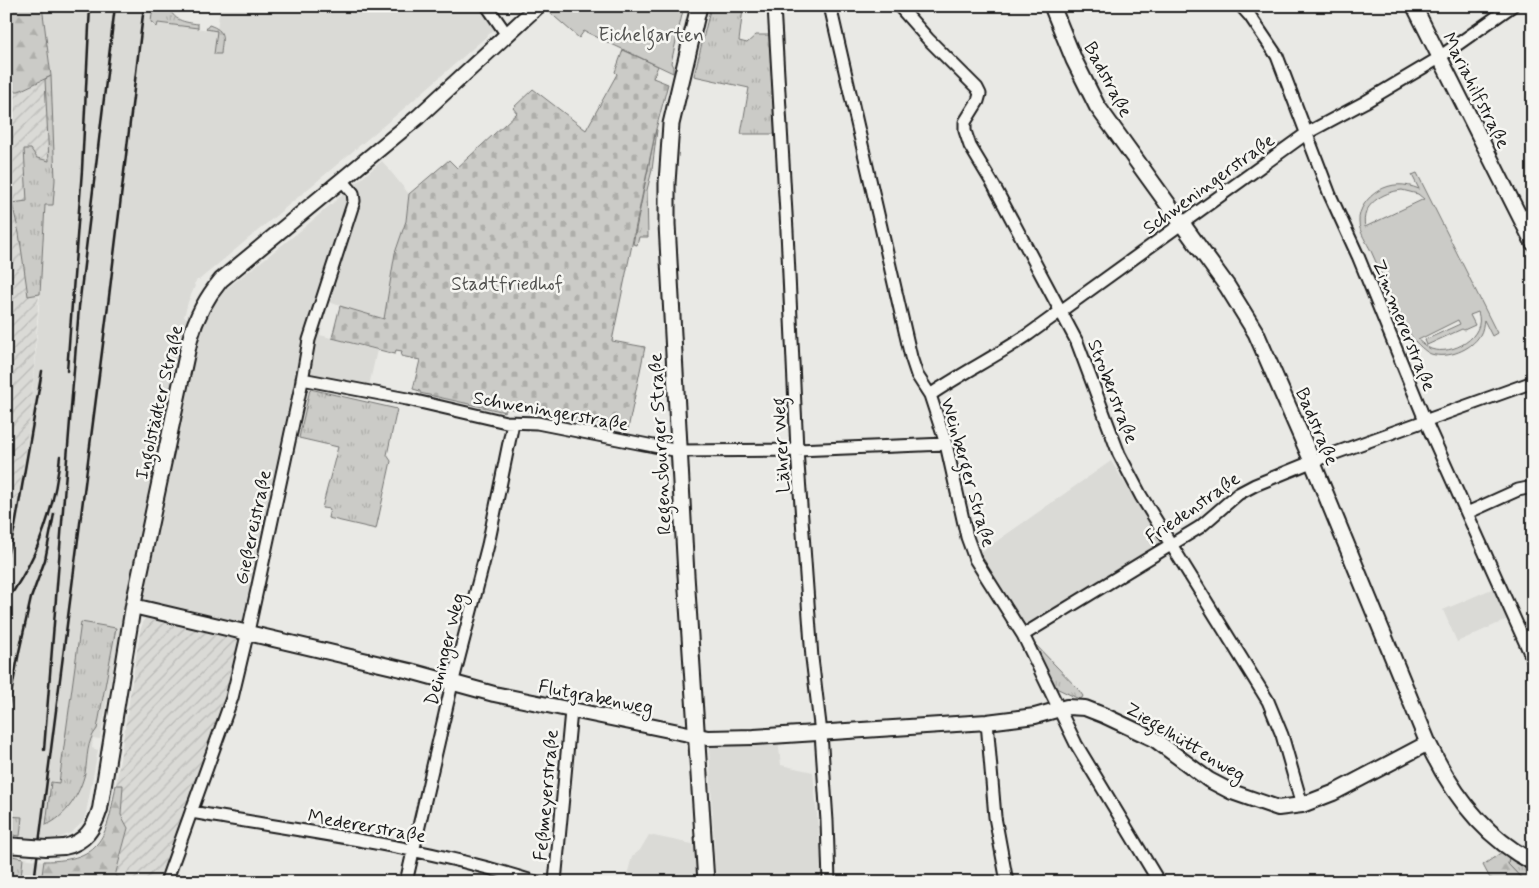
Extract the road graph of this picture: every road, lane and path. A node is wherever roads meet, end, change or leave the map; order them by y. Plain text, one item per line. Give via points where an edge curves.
1 (487, 6) edge
2 (538, 6) edge
3 (699, 6) edge
4 (774, 6) edge
5 (830, 6) edge
6 (900, 6) edge
7 (1052, 6) edge
8 (1241, 6) edge
9 (1414, 6) edge
10 (1512, 6) edge
11 (507, 35) junction
12 (1439, 57) junction
13 (1307, 133) junction
14 (342, 180) junction
15 (1527, 216) edge
16 (1181, 224) junction
17 (1533, 244) edge
18 (1060, 311) junction
19 (302, 379) junction
20 (1533, 382) edge
21 (930, 395) junction
22 (1425, 420) junction
23 (514, 423) junction
24 (946, 444) junction
25 (797, 450) junction
26 (679, 451) junction
27 (1312, 461) junction
28 (1533, 487) edge
29 (1467, 512) junction
30 (1172, 544) junction
31 (133, 606) junction
32 (248, 633) junction
33 (1023, 635) junction
34 (1533, 660) edge
35 (453, 682) junction
36 (1060, 709) junction
37 (571, 711) junction
38 (987, 722) junction
39 (821, 733) junction
40 (697, 736) junction
41 (1428, 743) junction
42 (1302, 805) junction
43 (191, 812) junction
44 (6, 845) edge
45 (414, 850) junction
46 (1533, 862) edge
47 (166, 882) edge
48 (406, 882) edge
49 (535, 882) edge
50 (555, 882) edge
51 (706, 882) edge
52 (829, 882) edge
53 (1008, 882) edge
54 (1159, 882) edge

1 - 11 street
2 - 11 street, Ingolstädter Straße
3 - 26 main road, Regensburger Straße via 671,124 667,183
4 - 25 street, Lährer Weg
5 - 21 street, Weinberger Straße via 911,357 916,375
6 - 18 street, Stroberstraße via 977,88 980,94 978,101 965,122 970,146
7 - 16 main road, Badstraße via 1097,106
8 - 13 street, Zimmererstraße via 1277,56
9 - 12 street, Mariahilfstraße
10 - 12 street, Schweningerstraße
11 - 14 street, Ingolstädter Straße via 418,117
12 - 13 street, Schweningerstraße
12 - 15 street, Mariahilfstraße
13 - 16 street, Schweningerstraße
13 - 22 street, Zimmererstraße
14 - 19 street, Gießereistraße via 353,193 354,201 316,316
14 - 31 street, Ingolstädter Straße via 221,280 202,307 193,327 182,370
15 - 17 street, Mariahilfstraße
16 - 18 street, Schweningerstraße
16 - 27 main road, Badstraße via 1233,294 1256,333
18 - 21 street, Schweningerstraße via 997,356
18 - 30 street, Stroberstraße via 1077,342 1119,454
19 - 23 street, Schweningerstraße
19 - 32 street, Gießereistraße
20 - 22 street, Friedenstraße
21 - 24 street, Weinberger Straße
22 - 27 street, Friedenstraße
22 - 29 street, Zimmererstraße
23 - 26 street, Schweningerstraße via 537,423
23 - 35 street, Deininger Weg via 488,545
24 - 25 street, Schweningerstraße
24 - 33 street, Weinberger Straße via 972,551
25 - 26 street, Schweningerstraße
25 - 39 street, Lährer Weg via 812,658
26 - 40 main road, Regensburger Straße
27 - 30 street, Friedenstraße via 1238,494 1200,527
27 - 41 main road, Badstraße
28 - 29 street via 1518,490
29 - 34 street, Zimmererstraße
30 - 33 street, Friedenstraße
30 - 42 street, Stroberstraße via 1268,700
31 - 32 street, Flutgrabenweg
31 - 44 street, Ingolstädter Straße, bridge via 96,820 87,835 76,844 46,848
32 - 35 street, Flutgrabenweg
32 - 43 street, Gießereistraße via 223,726
33 - 36 street, Weinberger Straße
35 - 37 street, Flutgrabenweg
35 - 45 street, Deininger Weg
36 - 38 street, Flutgrabenweg via 1035,716
36 - 42 street, Ziegelhüttenweg via 1085,708 1141,732 1209,780 1232,792 1271,806
36 - 54 street, Weinberger Straße via 1076,744
37 - 40 street, Flutgrabenweg
37 - 50 street, Feßmeyerstraße
38 - 39 street, Flutgrabenweg
38 - 53 street via 995,817
39 - 40 street, Flutgrabenweg via 731,738
39 - 52 street, Lährer Weg
40 - 51 main road, Regensburger Straße
41 - 42 street, Ziegelhüttenweg via 1333,794
41 - 46 main road, Badstraße via 1445,778 1470,812 1495,836
43 - 45 street, Medererstraße
43 - 47 street, Gießereistraße
45 - 48 street, Deininger Weg
45 - 49 street, Medererstraße

